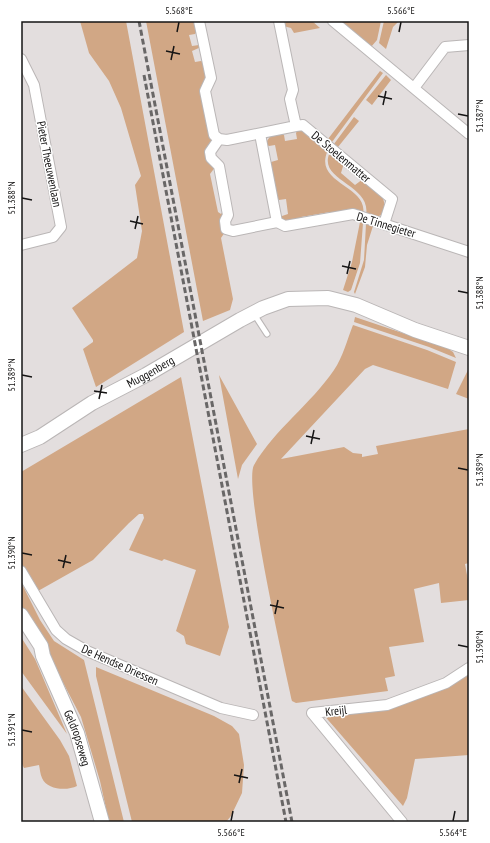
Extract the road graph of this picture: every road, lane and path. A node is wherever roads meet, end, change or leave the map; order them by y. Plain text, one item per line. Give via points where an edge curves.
1 (199, 21) edge
2 (279, 21) edge
3 (332, 21) edge
4 (469, 46) edge
5 (21, 59) edge
6 (414, 88) junction
7 (296, 126) junction
8 (260, 134) junction
9 (469, 134) edge
10 (219, 138) junction
11 (277, 222) junction
12 (384, 224) junction
13 (21, 245) edge
14 (469, 252) edge
15 (258, 311) junction
16 (267, 334) dead end
17 (469, 348) edge
18 (40, 437) junction
19 (21, 445) edge
20 (21, 454) edge
21 (21, 572) edge
22 (21, 615) edge
23 (21, 627) edge
24 (43, 656) junction
25 (469, 668) edge
26 (253, 715) dead end
27 (102, 822) edge
28 (402, 822) edge

1 - 10 street via 211,78 205,91 214,135
2 - 7 street via 293,90 290,99
3 - 6 street
4 - 6 street via 445,48
5 - 13 street, Pieter Theeuwenlaan via 34,85 61,228 53,237
6 - 9 street
7 - 8 street
7 - 12 street, De Stoelenmatter via 303,125 392,199
8 - 10 street via 228,140
8 - 11 street
10 - 11 street, De Tinnegieter via 210,152 211,158 219,166 228,215 225,221 226,229 233,231
11 - 12 street, De Tinnegieter via 285,226 353,214
12 - 14 street, De Tinnegieter
15 - 16 lane
15 - 17 main road, Muggenberg via 288,299 328,298
15 - 18 main road, Muggenberg via 92,403
18 - 19 main road, Muggenberg
18 - 20 main road, Muggenberg
21 - 26 street, De Hendse Driessen via 56,630 66,639 87,651 221,708
22 - 24 main road, Geldropseweg via 41,646
23 - 24 main road, Geldropseweg via 35,650
24 - 27 main road, Geldropseweg via 77,733
25 - 28 street, Kreijl via 446,683 387,705 312,713

